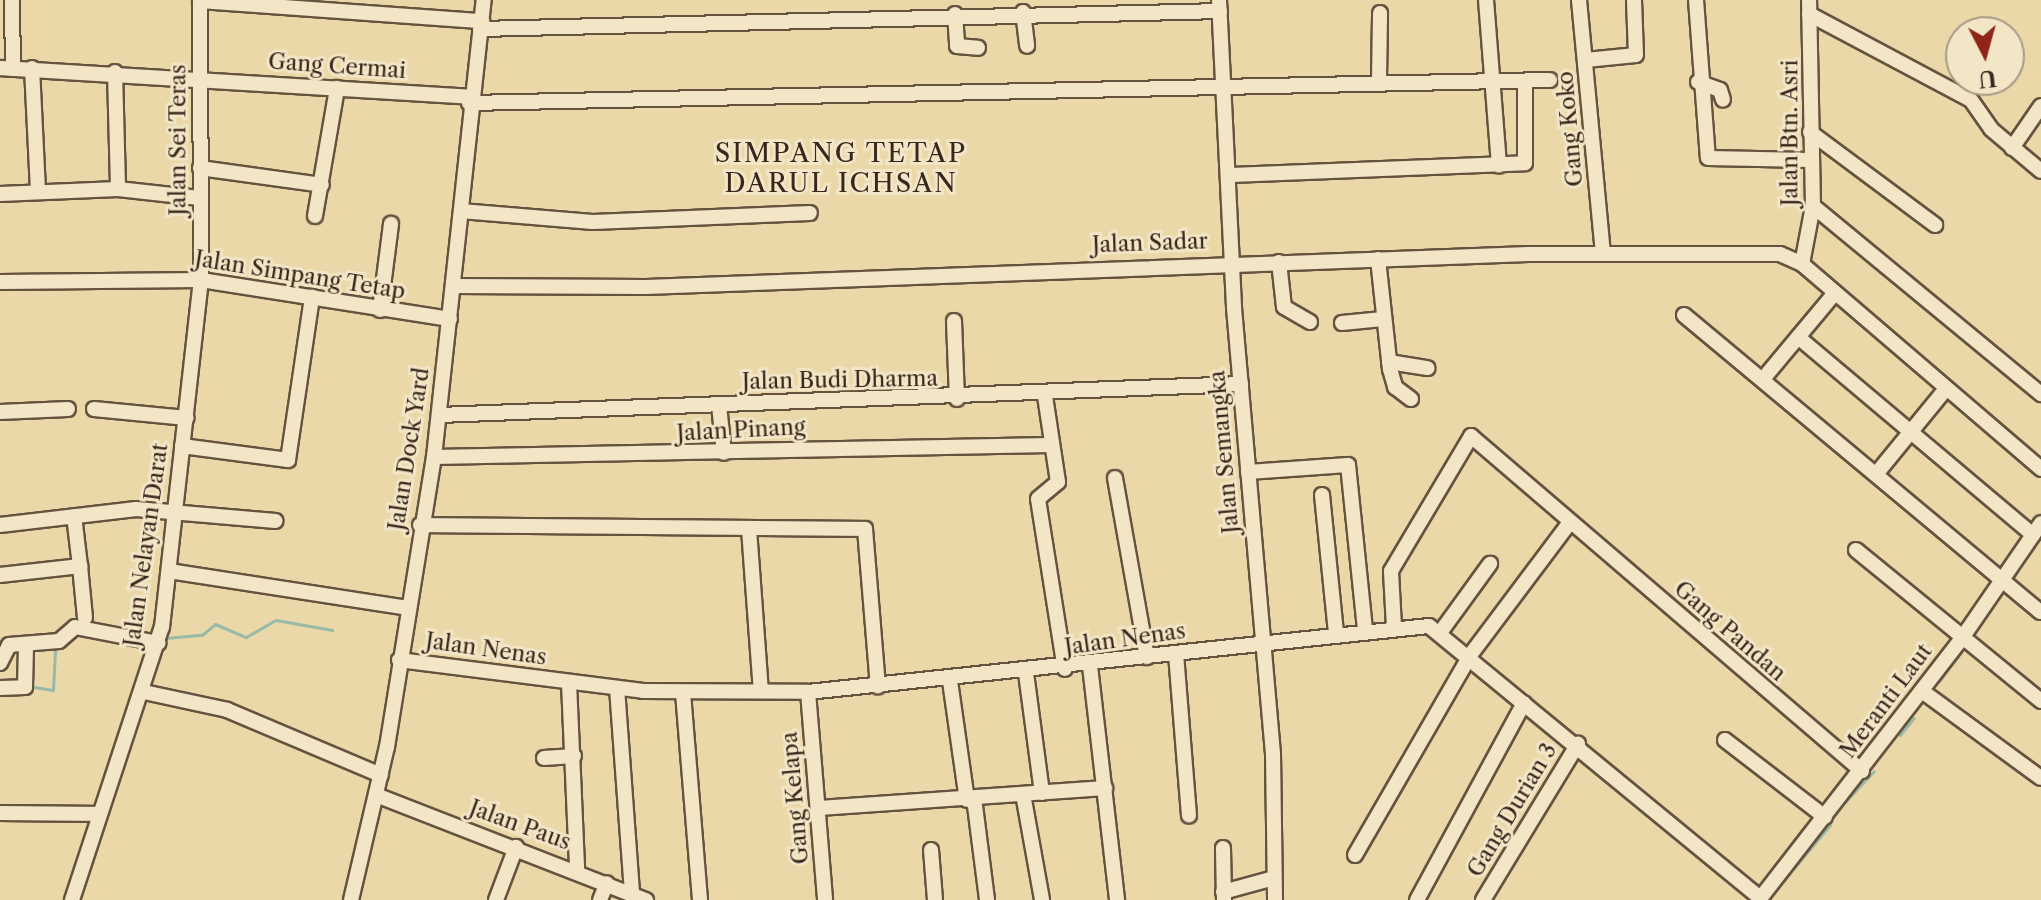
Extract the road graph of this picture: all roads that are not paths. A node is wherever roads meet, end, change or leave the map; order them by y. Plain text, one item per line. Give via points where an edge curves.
1 (12, 0) edge
2 (200, 0) edge
3 (484, 0) edge
4 (1486, 0) edge
5 (1579, 0) edge
6 (1634, 0) edge
7 (1696, 0) edge
8 (1220, 5) edge
9 (1809, 7) edge
10 (947, 9) edge
11 (1023, 12) junction
12 (1380, 13) dead end
13 (481, 25) junction
14 (1027, 46) dead end
15 (978, 48) dead end
16 (1586, 60) junction
17 (6, 68) edge
18 (32, 68) junction
19 (115, 72) junction
20 (1492, 78) junction
21 (200, 80) junction
22 (1379, 80) junction
23 (1550, 80) dead end
24 (1525, 82) junction
25 (1698, 82) junction
26 (1224, 85) junction
27 (337, 88) junction
28 (1723, 100) dead end
29 (474, 101) junction
30 (2041, 106) edge
31 (1810, 132) junction
32 (2012, 148) junction
33 (1809, 160) junction
34 (1499, 165) junction
35 (200, 168) junction
36 (2041, 171) edge
37 (1232, 175) junction
38 (322, 185) junction
39 (38, 189) junction
40 (118, 189) junction
41 (0, 194) edge
42 (200, 198) junction
43 (1813, 206) junction
44 (467, 211) junction
45 (810, 213) dead end
46 (315, 216) dead end
47 (391, 224) dead end
48 (1935, 225) dead end
49 (1603, 254) junction
50 (1378, 259) junction
51 (1234, 262) junction
52 (1279, 262) junction
53 (1802, 264) junction
54 (201, 280) junction
55 (0, 282) edge
56 (453, 286) junction
57 (1835, 293) junction
58 (312, 297) junction
59 (380, 310) junction
60 (1684, 315) dead end
61 (450, 319) junction
62 (1383, 319) junction
63 (954, 321) dead end
64 (1310, 322) dead end
65 (1342, 323) dead end
66 (1798, 337) junction
67 (1389, 362) junction
68 (1428, 368) dead end
69 (1763, 379) junction
70 (1241, 384) junction
71 (1945, 390) junction
72 (2041, 394) edge
73 (1045, 396) junction
74 (957, 399) junction
75 (1411, 399) dead end
76 (719, 405) junction
77 (68, 409) dead end
78 (94, 409) dead end
79 (0, 412) edge
80 (439, 415) junction
81 (187, 418) junction
82 (1911, 432) junction
83 (1050, 445) junction
84 (182, 446) junction
85 (724, 453) junction
86 (434, 457) junction
87 (2041, 469) edge
88 (1248, 472) junction
89 (1877, 473) junction
90 (1115, 478) dead end
91 (1322, 495) dead end
92 (176, 513) junction
93 (74, 516) junction
94 (275, 521) dead end
95 (1570, 522) junction
96 (0, 525) edge
97 (420, 525) junction
98 (749, 529) junction
99 (2037, 529) edge
100 (1856, 550) dead end
101 (1490, 564) dead end
102 (80, 566) junction
103 (169, 571) junction
104 (0, 575) edge
105 (1998, 579) junction
106 (409, 608) junction
107 (2041, 612) edge
108 (77, 624) junction
109 (1394, 627) junction
110 (1365, 630) junction
111 (1442, 630) junction
112 (1336, 634) junction
113 (159, 636) junction
114 (1960, 641) junction
115 (1263, 645) junction
116 (26, 646) junction
117 (1176, 654) junction
118 (1471, 654) junction
119 (1147, 657) junction
120 (399, 660) junction
121 (2, 662) edge
122 (1090, 666) junction
123 (1065, 669) junction
124 (1026, 673) junction
125 (950, 681) junction
126 (569, 683) junction
127 (878, 686) junction
128 (2, 688) edge
129 (617, 688) junction
130 (761, 691) junction
131 (1922, 691) junction
132 (144, 692) junction
133 (808, 692) junction
134 (683, 693) junction
135 (2041, 701) edge
136 (1524, 703) junction
137 (1725, 740) dead end
138 (1578, 744) junction
139 (574, 756) junction
140 (544, 758) dead end
141 (1862, 771) junction
142 (381, 775) junction
143 (2041, 778) edge
144 (1105, 788) junction
145 (1042, 793) junction
146 (1023, 794) junction
147 (376, 795) junction
148 (970, 799) junction
149 (819, 808) junction
150 (0, 813) edge
151 (99, 814) junction
152 (1189, 815) dead end
153 (1825, 817) junction
154 (516, 847) junction
155 (1223, 848) dead end
156 (931, 850) dead end
157 (1355, 855) dead end
158 (577, 869) junction
159 (1274, 878) junction
160 (607, 883) junction
161 (632, 893) junction
162 (1224, 896) edge
163 (1759, 899) edge
164 (72, 900) edge
165 (351, 900) edge
166 (496, 900) edge
167 (600, 900) edge
168 (646, 900) edge
169 (700, 900) edge
170 (825, 900) edge
171 (935, 900) edge
172 (987, 900) edge
173 (1042, 900) edge
174 (1117, 900) edge
175 (1275, 900) edge
176 (1417, 900) edge
177 (1483, 900) edge

1 - 17 street
2 - 13 street
2 - 21 street, Jalan Sei Teras
3 - 13 street, Jalan Dock Yard
4 - 20 street
5 - 16 street, Gang Koko
6 - 16 street via 1636,55
7 - 25 street
8 - 11 street
8 - 26 street, Jalan Semangka
9 - 31 street, Jalan Btn. Asri
9 - 32 street via 1971,100
10 - 11 street
10 - 13 street
10 - 15 street via 957,46
11 - 14 street
12 - 22 street
13 - 29 street, Jalan Dock Yard
16 - 49 street, Gang Koko
17 - 18 street, Gang Cermai
18 - 19 street, Gang Cermai
18 - 39 street
19 - 21 street, Gang Cermai
19 - 40 street
20 - 22 street, Gang Cermai
20 - 24 street, Gang Cermai
20 - 34 street
21 - 27 street, Gang Cermai
21 - 35 street, Jalan Sei Teras
22 - 26 street, Gang Cermai
23 - 24 street, Gang Cermai
24 - 34 street via 1529,159
25 - 28 street via 1720,90
25 - 33 street via 1712,161
26 - 29 street, Gang Cermai
26 - 37 street, Jalan Semangka
27 - 29 street, Gang Cermai
27 - 38 street
29 - 44 street, Jalan Dock Yard
30 - 32 street
31 - 33 street, Jalan Btn. Asri
31 - 48 street
32 - 36 street
33 - 43 street, Jalan Btn. Asri
34 - 37 street
35 - 38 street
35 - 42 street, Jalan Sei Teras
37 - 51 street, Jalan Semangka
38 - 46 street
39 - 40 street
39 - 41 street
40 - 42 street
42 - 54 street, Jalan Sei Teras
43 - 53 street, Jalan Btn. Asri
43 - 72 street
44 - 45 street via 593,222
44 - 56 street, Jalan Dock Yard
47 - 59 street
49 - 50 street, Jalan Sadar
49 - 53 street, Jalan Sadar via 1760,252
50 - 52 street, Jalan Sadar
50 - 62 street
51 - 52 street, Jalan Sadar
51 - 56 street, Jalan Sadar via 646,287
51 - 70 street, Jalan Semangka
52 - 64 street via 1284,307
53 - 57 street, Jalan Sadar
54 - 55 street, Jalan Simpang Tetap
54 - 58 street, Jalan Simpang Tetap
54 - 81 street, Jalan Nelayan Darat
56 - 61 street, Jalan Dock Yard
57 - 66 street
57 - 71 street, Jalan Sadar
58 - 59 street, Jalan Simpang Tetap
58 - 84 street via 288,460
59 - 61 street, Jalan Simpang Tetap
60 - 69 street
61 - 80 street, Jalan Dock Yard
62 - 65 street
62 - 67 street
63 - 74 street
66 - 69 street
66 - 82 street
67 - 68 street
67 - 75 street via 1395,387
69 - 89 street
70 - 73 street, Jalan Budi Dharma
70 - 88 street, Jalan Semangka
71 - 82 street
71 - 87 street, Jalan Sadar
73 - 74 street, Jalan Budi Dharma
73 - 83 street
74 - 76 street, Jalan Budi Dharma
76 - 80 street, Jalan Budi Dharma
76 - 85 street
77 - 79 street
78 - 81 street
80 - 86 street, Jalan Dock Yard
81 - 84 street, Jalan Nelayan Darat
82 - 89 street
82 - 99 street
83 - 85 street, Jalan Pinang
83 - 123 street via 1058,485 1038,499
84 - 92 street, Jalan Nelayan Darat
85 - 86 street, Jalan Pinang
86 - 97 street, Jalan Dock Yard
88 - 110 street via 1347,463
88 - 115 street, Jalan Semangka
89 - 105 street
90 - 119 street
91 - 112 street
92 - 93 street
92 - 94 street
92 - 103 street, Jalan Nelayan Darat
93 - 96 street
93 - 102 street
95 - 109 street, Gang Pandan via 1468,437 1391,571
95 - 118 street
95 - 141 street, Gang Pandan
97 - 98 street
97 - 106 street, Jalan Dock Yard
98 - 127 street via 867,530
98 - 130 street
99 - 105 street, Meranti Laut
100 - 114 street
101 - 111 street
102 - 104 street
102 - 108 street
103 - 106 street
103 - 113 street, Jalan Nelayan Darat
105 - 107 street
105 - 114 street, Meranti Laut
106 - 120 street, Jalan Dock Yard
108 - 113 street
108 - 116 street via 61,640
109 - 110 street, Jalan Nenas
109 - 111 street, Jalan Nenas
110 - 112 street, Jalan Nenas
111 - 118 street
112 - 115 street, Jalan Nenas
113 - 132 street, Jalan Nelayan Darat
114 - 131 street, Meranti Laut
114 - 135 street
115 - 117 street, Jalan Nenas
115 - 159 street, Jalan Semangka
116 - 121 street via 7,647
116 - 128 street via 25,683
117 - 119 street, Jalan Nenas
117 - 152 street
118 - 136 street
118 - 157 street
119 - 122 street, Jalan Nenas
120 - 126 street, Jalan Nenas
120 - 142 street, Jalan Dock Yard
122 - 123 street, Jalan Nenas
122 - 144 street
123 - 124 street, Jalan Nenas
124 - 125 street, Jalan Nenas
124 - 145 street
125 - 127 street, Jalan Nenas
125 - 148 street
126 - 129 street, Jalan Nenas
126 - 139 street
127 - 133 street, Jalan Nenas
129 - 134 street, Jalan Nenas
129 - 161 street
130 - 133 street, Jalan Nenas
130 - 134 street, Jalan Nenas
131 - 141 street, Meranti Laut
131 - 143 street
132 - 142 street via 243,716
132 - 151 street, Jalan Nelayan Darat
133 - 149 street, Gang Kelapa
134 - 169 street
136 - 138 street
136 - 176 street
137 - 153 street
138 - 163 street
138 - 177 street, Gang Durian 3
139 - 140 street
139 - 158 street
141 - 153 street, Meranti Laut
142 - 147 street, Jalan Dock Yard
144 - 145 street
144 - 174 street
145 - 146 street
146 - 148 street
146 - 173 street
147 - 154 street, Jalan Paus
147 - 165 street, Jalan Dock Yard
148 - 149 street
148 - 172 street
149 - 170 street, Gang Kelapa
150 - 151 street
151 - 164 street, Jalan Nelayan Darat
153 - 163 street, Meranti Laut
154 - 158 street, Jalan Paus
154 - 166 street
155 - 162 street
156 - 171 street
158 - 160 street, Jalan Paus
159 - 162 street
159 - 175 street, Jalan Semangka
160 - 161 street, Jalan Paus
160 - 167 street
161 - 168 street, Jalan Paus

